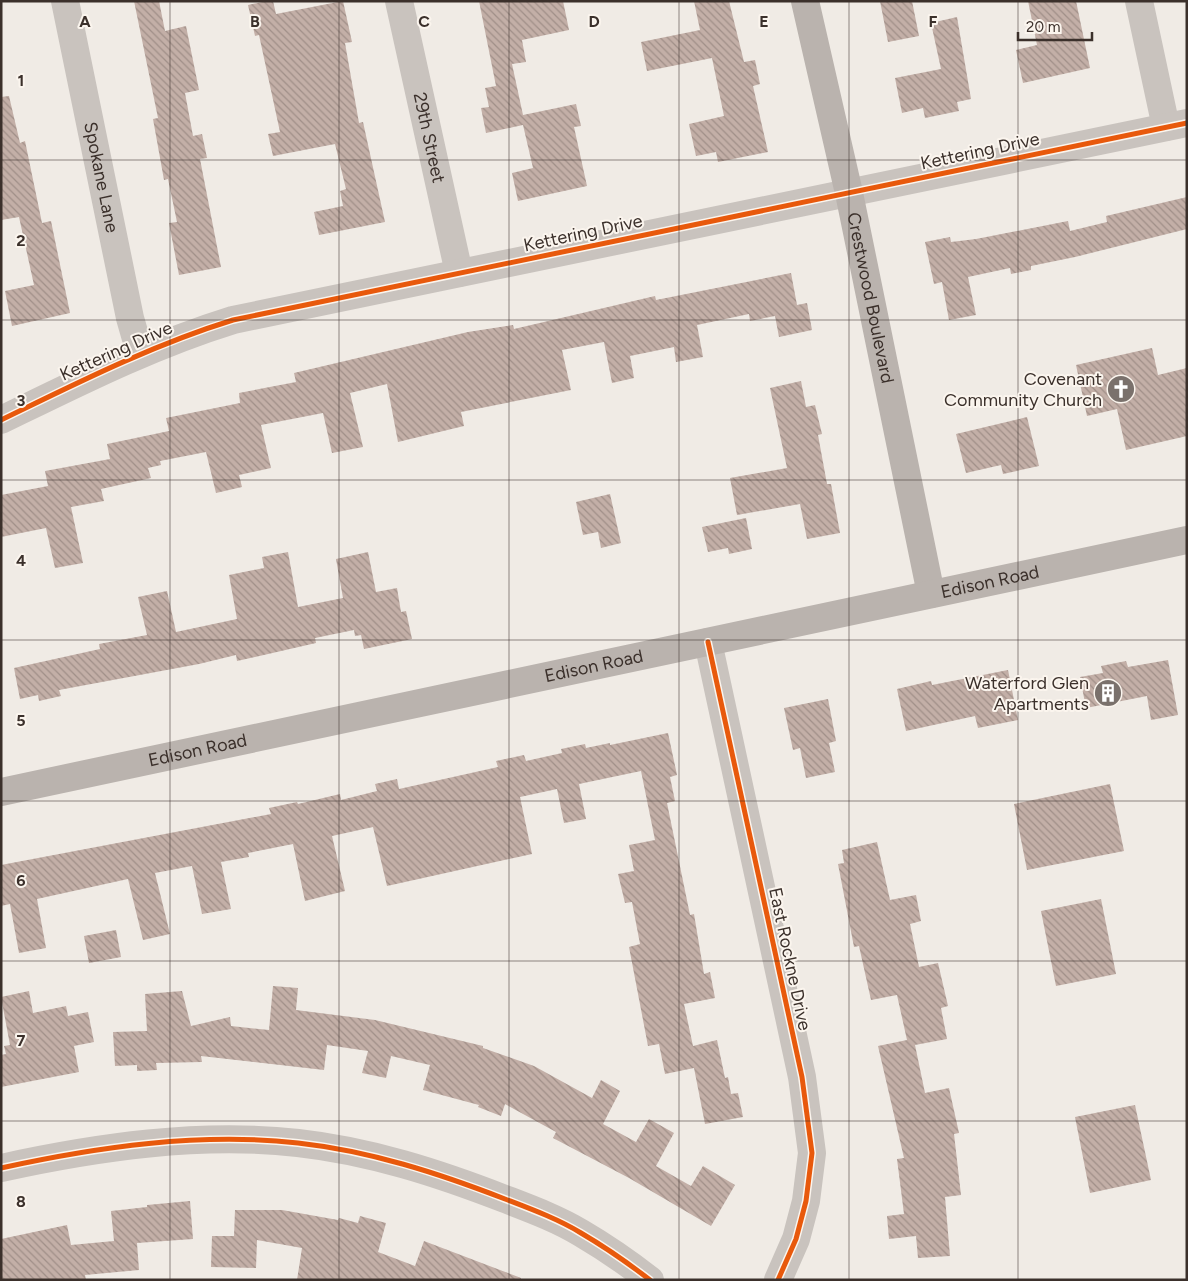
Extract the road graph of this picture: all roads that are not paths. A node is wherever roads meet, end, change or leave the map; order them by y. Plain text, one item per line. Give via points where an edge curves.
1 (65, 1) edge
2 (399, 1) edge
3 (805, 1) edge
4 (1139, 1) edge
5 (1176, 125) edge
6 (849, 193) junction
7 (458, 273) junction
8 (140, 353) junction
9 (1, 420) edge
10 (1187, 540) edge
11 (931, 594) junction
12 (708, 642) junction
13 (1, 792) edge
14 (1, 1168) edge
15 (650, 1280) edge
16 (778, 1280) edge

1 - 8 street, Spokane Lane
2 - 7 street, 29th Street
3 - 6 main road, Crestwood Boulevard
4 - 5 street
5 - 6 street, Kettering Drive
6 - 7 street, Kettering Drive
6 - 11 main road, Crestwood Boulevard
7 - 8 street, Kettering Drive via 233,320
8 - 9 street, Kettering Drive
10 - 11 main road, Edison Road
11 - 12 main road, Edison Road
12 - 13 main road, Edison Road
12 - 16 street, East Rockne Drive via 802,1076 811,1144 806,1201 796,1239
14 - 15 street via 135,1145 221,1140 297,1143 344,1151 424,1170 534,1211 580,1232

